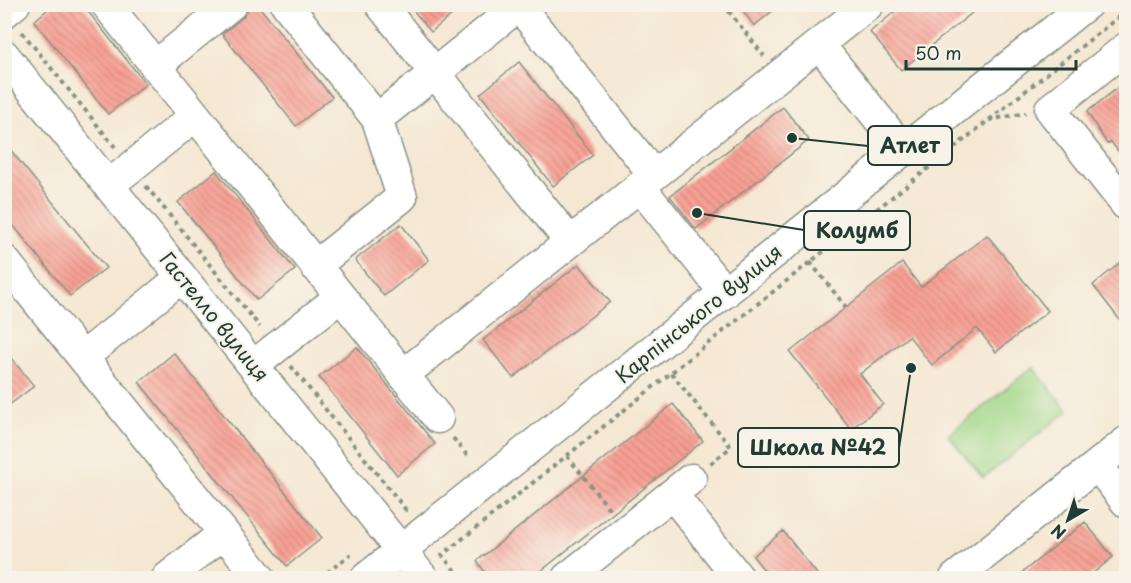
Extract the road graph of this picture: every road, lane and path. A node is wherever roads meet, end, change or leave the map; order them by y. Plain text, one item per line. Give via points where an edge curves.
1 (106, 4) edge
2 (232, 4) edge
3 (286, 4) edge
4 (380, 4) edge
5 (723, 4) edge
6 (1087, 4) edge
7 (520, 5) edge
8 (860, 7) edge
9 (8, 10) edge
10 (1126, 10) edge
11 (819, 44) junction
12 (1126, 48) edge
13 (4, 55) edge
14 (155, 66) junction
15 (434, 73) junction
16 (780, 75) junction
17 (1050, 109) junction
18 (195, 116) junction
19 (377, 118) junction
20 (988, 121) junction
21 (904, 151) junction
22 (120, 176) junction
23 (647, 181) junction
24 (1124, 196) edge
25 (570, 243) junction
26 (4, 260) edge
27 (810, 262) junction
28 (315, 266) junction
29 (182, 277) junction
30 (725, 293) junction
31 (340, 297) junction
32 (846, 308) dead end
33 (83, 357) junction
34 (265, 357) junction
35 (672, 373) junction
36 (403, 375) junction
37 (438, 418) dead end
38 (1126, 442) edge
39 (731, 447) dead end
40 (567, 456) junction
41 (1097, 465) junction
42 (1126, 502) edge
43 (406, 510) dead end
44 (626, 530) junction
45 (224, 533) junction
46 (402, 551) junction
47 (354, 552) dead end
48 (971, 574) edge
49 (167, 579) edge
50 (260, 579) edge
51 (320, 579) edge
52 (366, 579) edge
53 (423, 579) edge
54 (461, 579) edge
55 (567, 579) edge
56 (739, 579) edge

1 - 14 street
2 - 14 street
3 - 19 street
4 - 15 street
5 - 16 path
6 - 21 street, Карпінського вулиця
7 - 15 street
7 - 23 street
8 - 11 street
9 - 22 path
10 - 20 path
11 - 16 street
11 - 21 street
12 - 17 street
13 - 22 street, Гастелло вулиця
14 - 18 street
15 - 19 street
15 - 25 street
16 - 23 street
17 - 20 path
17 - 24 street
18 - 22 street
18 - 28 street
19 - 28 street via 402,197
20 - 27 path
21 - 30 street, Карпінського вулиця
22 - 29 street, Гастелло вулиця
22 - 34 path
23 - 25 street
23 - 30 street
25 - 36 street
26 - 33 street
27 - 32 path
27 - 35 path
28 - 31 street
29 - 33 street
29 - 34 street, Гастелло вулиця
30 - 46 street, Карпінського вулиця
31 - 34 street
31 - 36 street
33 - 45 street
34 - 43 path
34 - 46 street, Гастелло вулиця
35 - 39 path
35 - 40 path
36 - 37 street
38 - 41 street
40 - 44 path
40 - 54 path via 442,555
41 - 42 street
41 - 48 street
44 - 55 street
44 - 56 street via 681,487
45 - 49 street
45 - 50 street
46 - 52 street, Карпінського вулиця
46 - 53 street, Гастелло вулиця
47 - 51 path

